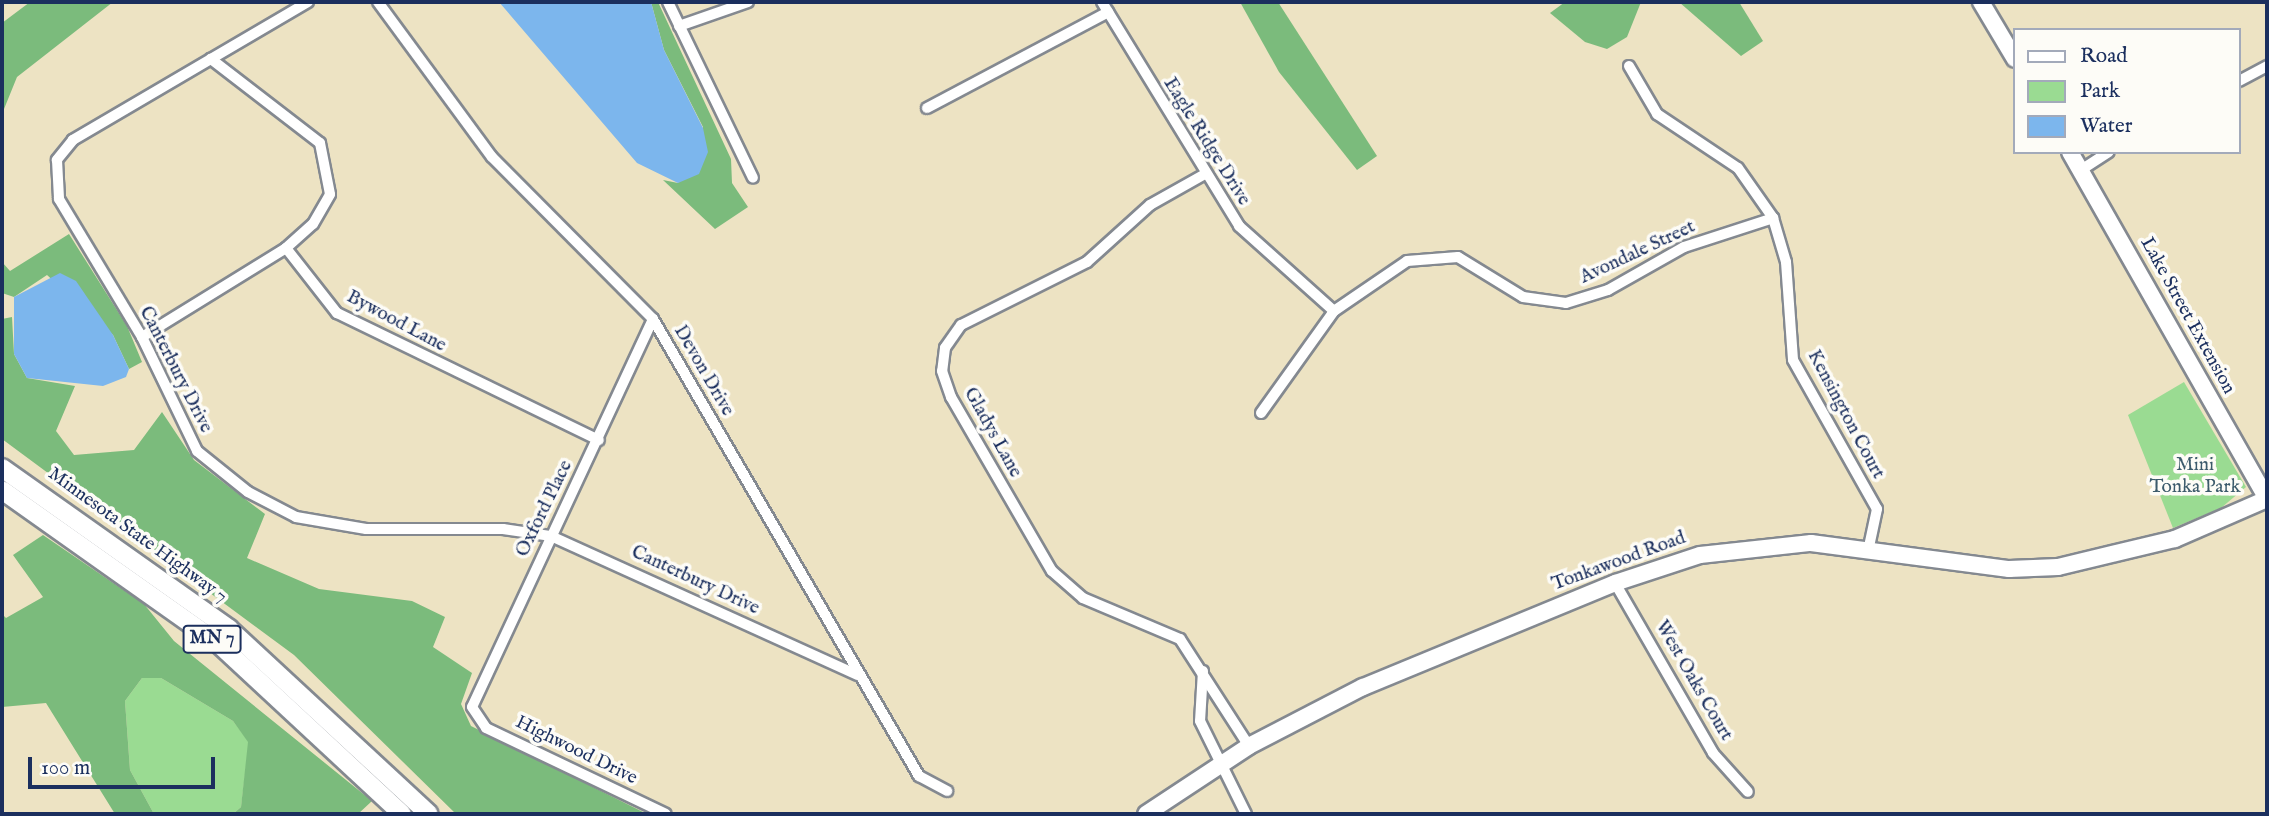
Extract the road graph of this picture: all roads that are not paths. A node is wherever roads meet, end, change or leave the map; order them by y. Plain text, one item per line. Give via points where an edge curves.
1 (284, 2) edge
2 (308, 2) edge
3 (378, 2) edge
4 (668, 2) edge
5 (748, 2) edge
6 (1102, 2) edge
7 (1981, 2) edge
8 (1108, 12) junction
9 (288, 13) junction
10 (679, 26) junction
11 (2014, 57) edge
12 (211, 59) junction
13 (1629, 66) dead end
14 (2267, 66) edge
15 (2241, 80) edge
16 (927, 108) dead end
17 (2071, 154) edge
18 (2106, 154) edge
19 (2081, 170) junction
20 (1205, 174) junction
21 (754, 178) dead end
22 (1773, 218) junction
23 (285, 248) junction
24 (1334, 311) junction
25 (653, 319) junction
26 (142, 337) junction
27 (1261, 413) dead end
28 (598, 440) junction
29 (2, 468) edge
30 (2, 490) edge
31 (2267, 499) edge
32 (551, 536) junction
33 (1869, 548) junction
34 (1615, 583) junction
35 (1203, 671) junction
36 (858, 675) junction
37 (474, 715) joint
38 (1249, 746) junction
39 (1219, 764) junction
40 (947, 791) dead end
41 (1748, 792) dead end
42 (402, 814) edge
43 (429, 814) edge
44 (666, 814) edge
45 (1146, 814) edge
46 (1246, 814) edge

1 - 9 street
2 - 9 street, Canterbury Drive
3 - 25 street, Devon Drive via 492,157
4 - 10 street
5 - 10 street
6 - 8 street, Eagle Ridge Drive
7 - 11 street
8 - 16 street
8 - 20 street, Eagle Ridge Drive
9 - 12 street, Canterbury Drive
10 - 21 street
12 - 23 street via 308,129 328,158 330,194 322,211
12 - 26 street, Canterbury Drive via 73,141 57,160 59,199
13 - 22 street, Kensington Court via 1657,114 1738,168
14 - 15 street
17 - 19 street, Lake Street Extension
18 - 19 street
19 - 31 street, Lake Street Extension
20 - 24 street, Eagle Ridge Drive via 1239,226
20 - 35 street, Gladys Lane via 1150,205 1070,272 970,318 952,335 942,360 951,397 1052,571 1089,601 1170,631
22 - 24 street, Avondale Street via 1684,247 1588,298 1545,303 1524,297 1474,264 1441,254 1407,261
22 - 33 street, Kensington Court via 1786,262 1793,360 1877,509
23 - 26 street
23 - 28 street, Bywood Lane via 337,313
24 - 27 street, Avondale Street
25 - 28 street, Oxford Place
25 - 36 street, Devon Drive
26 - 32 street, Canterbury Drive via 197,451 271,508 366,529 503,529
28 - 32 street, Oxford Place
29 - 43 main road, Minnesota State Highway 7 / MN 7 via 229,629
30 - 42 main road, Minnesota State Highway 7 / MN 7 via 218,643
31 - 33 street, Tonkawood Road via 2175,539 2057,567 2009,569
32 - 36 street, Canterbury Drive
32 - 37 street, Oxford Place via 474,696
33 - 34 street, Tonkawood Road via 1758,546 1700,555
34 - 38 street, Tonkawood Road via 1363,687
34 - 41 street, West Oaks Court via 1703,736
35 - 38 street, Gladys Lane
35 - 39 street via 1200,721
36 - 40 street, Devon Drive via 919,776
37 - 44 street, Highwood Drive via 486,728
38 - 39 street, Tonkawood Road
39 - 45 street, Tonkawood Road
39 - 46 street

